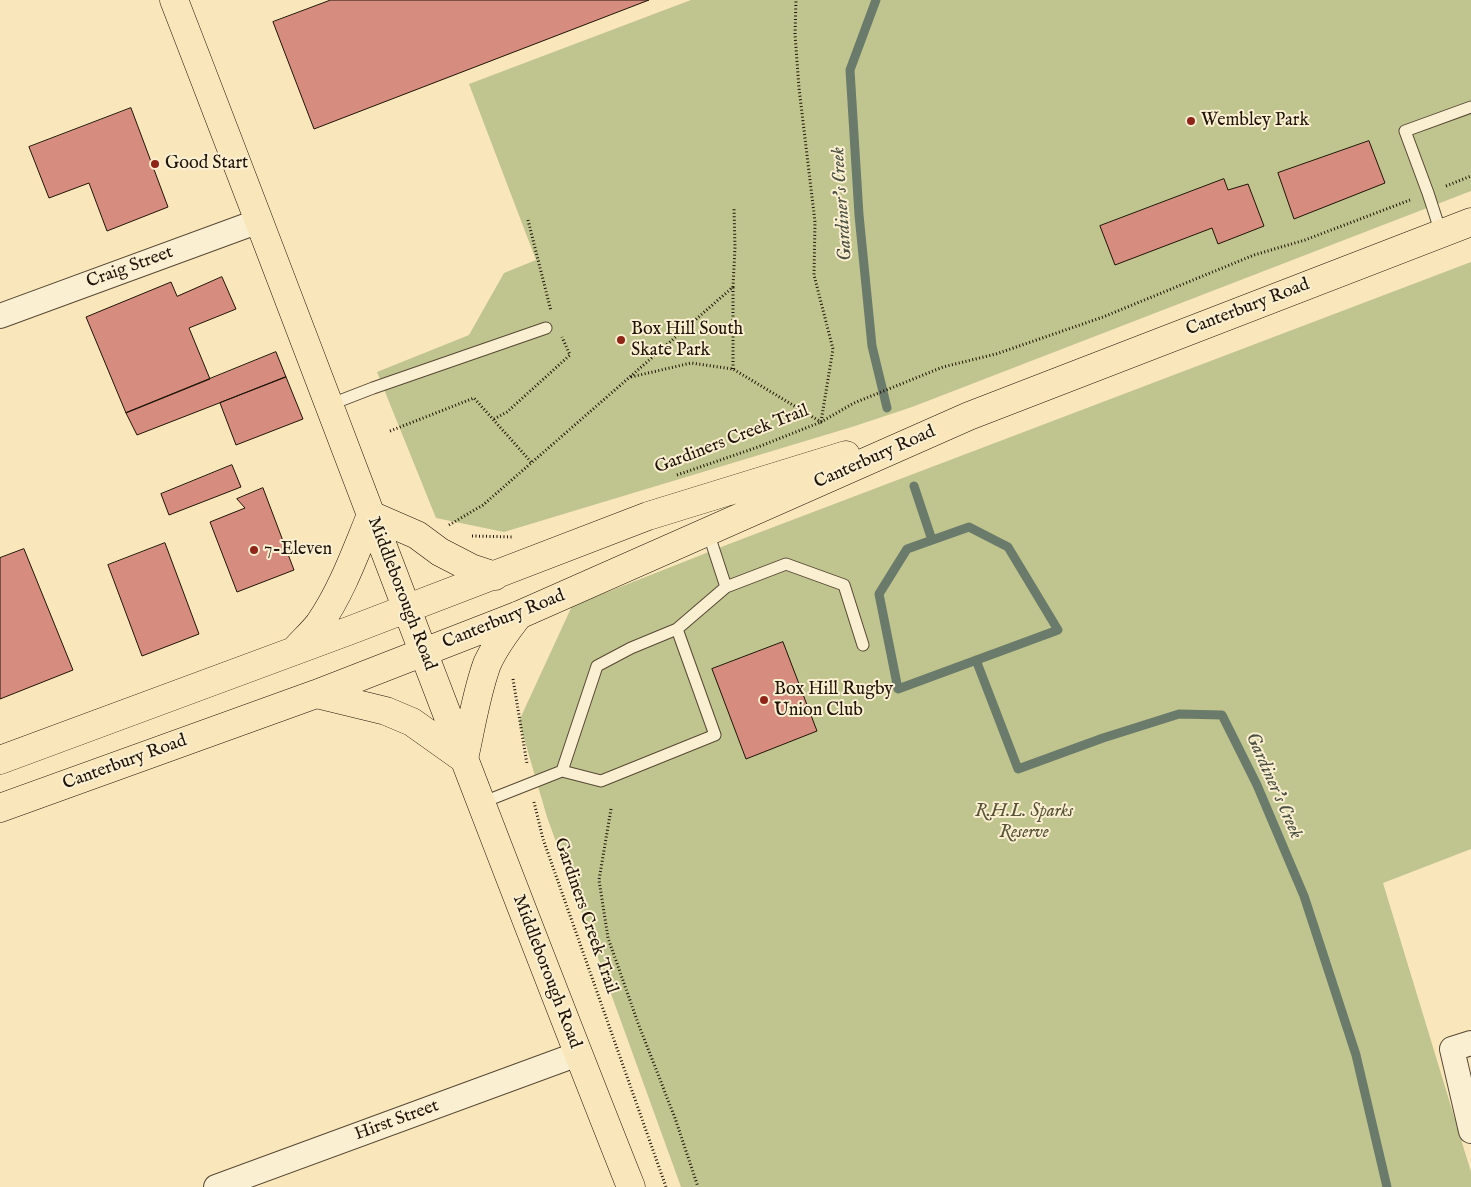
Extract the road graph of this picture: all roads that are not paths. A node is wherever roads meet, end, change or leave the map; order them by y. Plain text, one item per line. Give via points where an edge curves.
1 (174, 0) edge
2 (1471, 108) edge
3 (259, 221) junction
4 (1471, 222) edge
5 (1440, 233) junction
6 (0, 316) edge
7 (546, 328) dead end
8 (329, 405) junction
9 (969, 416) junction
10 (370, 514) junction
11 (708, 532) junction
12 (495, 576) junction
13 (726, 587) junction
14 (406, 609) junction
15 (519, 615) junction
16 (677, 629) junction
17 (863, 645) dead end
18 (295, 650) junction
19 (423, 652) junction
20 (316, 694) junction
21 (464, 759) junction
22 (0, 760) edge
23 (562, 771) junction
24 (481, 803) junction
25 (0, 808) edge
26 (1471, 1043) edge
27 (578, 1054) junction
28 (1471, 1131) edge
29 (216, 1187) edge
30 (631, 1187) edge

1 - 3 main road, Middleborough Road
2 - 5 lane via 1405,131
3 - 6 street, Craig Street
3 - 8 main road, Middleborough Road
4 - 5 main road, Canterbury Road
5 - 9 main road, Canterbury Road
7 - 8 lane
8 - 10 main road, Middleborough Road
9 - 11 main road, Canterbury Road
9 - 12 main road, Canterbury Road via 648,516
10 - 12 main road via 418,535 441,541 471,568
10 - 14 main road, Middleborough Road
10 - 18 main road via 336,594 319,624
11 - 13 lane
11 - 15 main road, Canterbury Road
12 - 14 main road, Canterbury Road
13 - 16 lane
13 - 17 lane via 786,564 844,585
14 - 18 main road, Canterbury Road
14 - 19 main road, Middleborough Road
15 - 19 main road, Canterbury Road
15 - 21 main road via 503,635 488,663
16 - 23 lane via 597,666
16 - 23 lane via 715,735 601,781
18 - 22 main road, Canterbury Road
19 - 20 main road, Canterbury Road
19 - 21 main road, Middleborough Road
20 - 21 main road via 386,711 412,722
20 - 25 main road, Canterbury Road
21 - 24 main road, Middleborough Road
23 - 24 lane
24 - 27 main road, Middleborough Road
26 - 28 street via 1452,1049
27 - 29 street, Hirst Street
27 - 30 main road, Middleborough Road

